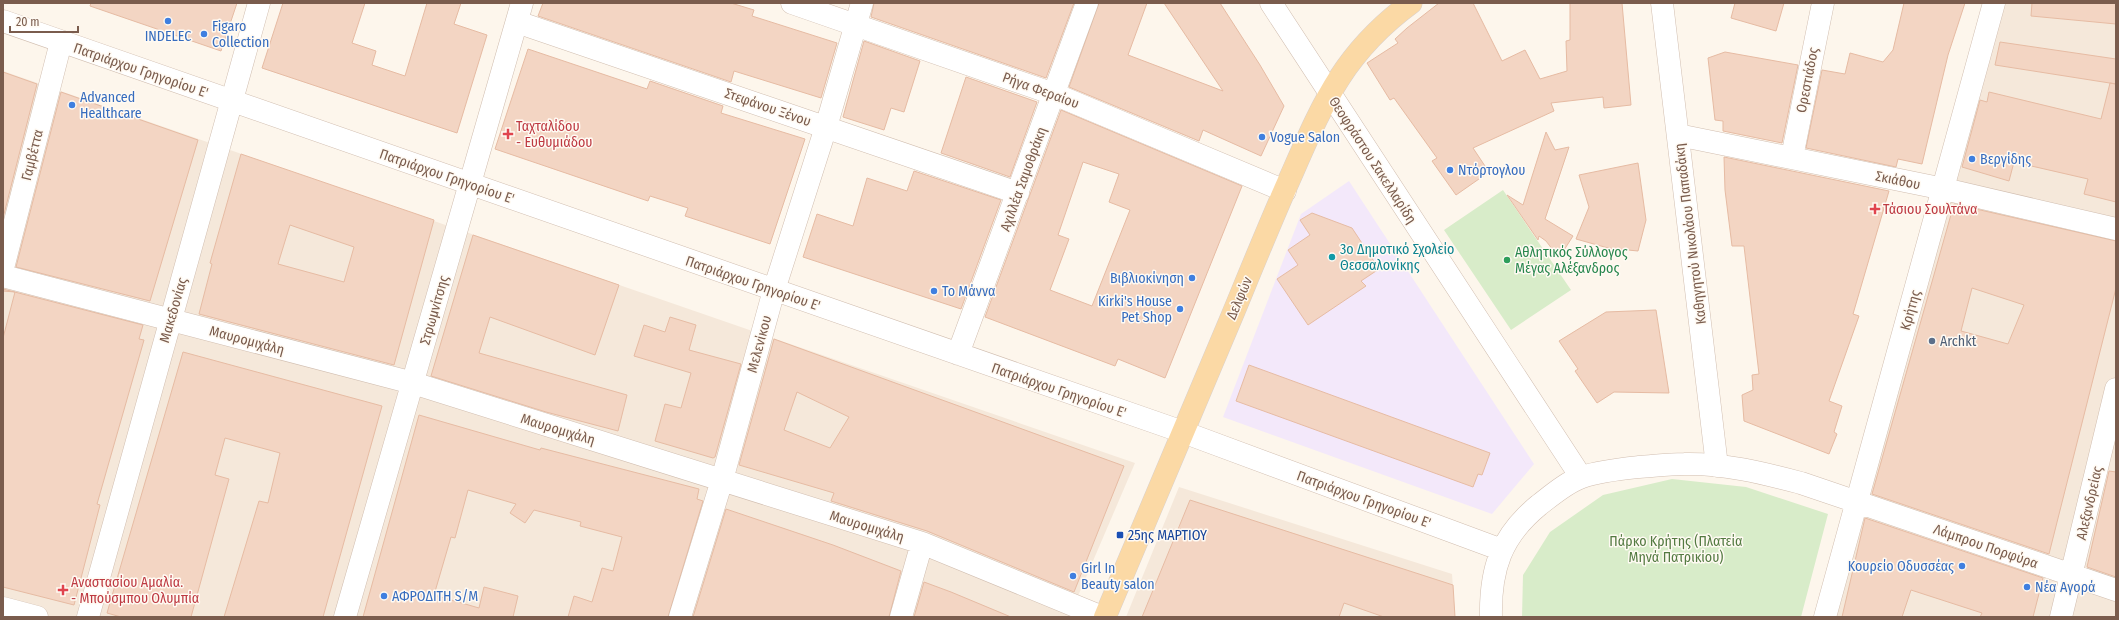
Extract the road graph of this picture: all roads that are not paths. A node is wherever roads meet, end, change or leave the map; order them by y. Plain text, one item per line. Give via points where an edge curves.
1 (258, 3) edge
2 (792, 3) edge
3 (862, 3) edge
4 (1087, 3) edge
5 (1271, 3) edge
6 (1411, 3) edge
7 (1662, 3) edge
8 (1823, 3) edge
9 (1994, 3) edge
10 (520, 12) edge
11 (3, 22) edge
12 (856, 25) junction
13 (61, 42) junction
14 (1329, 92) junction
15 (1054, 94) junction
16 (231, 101) junction
17 (826, 127) junction
18 (1678, 135) junction
19 (1792, 157) junction
20 (471, 184) junction
21 (1944, 189) junction
22 (1285, 191) junction
23 (1018, 193) junction
24 (2116, 229) edge
25 (3, 268) edge
26 (3, 276) edge
27 (774, 290) junction
28 (170, 320) junction
29 (958, 354) junction
30 (413, 383) junction
31 (2116, 389) edge
32 (1183, 432) junction
33 (1717, 466) junction
34 (1581, 477) junction
35 (722, 480) junction
36 (1856, 502) junction
37 (922, 543) junction
38 (1502, 550) junction
39 (2072, 575) junction
40 (2116, 590) edge
41 (3, 608) edge
42 (37, 617) edge
43 (88, 617) edge
44 (345, 617) edge
45 (680, 617) edge
46 (901, 617) edge
47 (1102, 617) edge
48 (1105, 617) edge
49 (1491, 617) edge
50 (1825, 617) edge
51 (2061, 617) edge

1 - 16 street, Μακεδονίας
2 - 12 street, Ρήγα Φεραίου
3 - 12 street, Μελενίκου
4 - 15 street, Αχιλλέα Σαμοθράκη
5 - 14 street, Θεοφράστου Σακελλαρίδη
6 - 14 main road, Δελφών via 1370,37
7 - 18 street, Καθηγητού Νικολάου Παπαδάκη
8 - 19 street, Ορεστιάδος
9 - 21 street, Κρήτης
10 - 17 street, Στεφάνου Ξένου
10 - 20 street, Στρωμνίτσης
11 - 13 street, Πατριάρχου Γρηγορίου Ε'
12 - 15 street, Ρήγα Φεραίου
12 - 17 street, Μελενίκου
13 - 16 street, Πατριάρχου Γρηγορίου Ε'
13 - 25 street, Γαμβέττα
14 - 22 main road, Δελφών
14 - 34 street, Θεοφράστου Σακελλαρίδη
15 - 22 street, Ρήγα Φεραίου
15 - 23 street, Αχιλλέα Σαμοθράκη
16 - 20 street, Πατριάρχου Γρηγορίου Ε'
16 - 28 street, Μακεδονίας
17 - 23 street, Στεφάνου Ξένου
17 - 27 street, Μελενίκου
18 - 19 street, Σκιάθου
18 - 33 street, Καθηγητού Νικολάου Παπαδάκη
19 - 21 street, Σκιάθου
20 - 27 street, Πατριάρχου Γρηγορίου Ε'
20 - 30 street, Στρωμνίτσης
21 - 24 street, Σκιάθου
21 - 36 street, Κρήτης
22 - 32 main road, Δελφών
23 - 29 street, Αχιλλέα Σαμοθράκη
26 - 28 street, Μαυρομιχάλη
27 - 29 street, Πατριάρχου Γρηγορίου Ε'
27 - 35 street, Μελενίκου
28 - 30 street, Μαυρομιχάλη
28 - 43 street, Μακεδονίας
29 - 32 street, Πατριάρχου Γρηγορίου Ε'
30 - 35 street, Μαυρομιχάλη
30 - 44 street, Στρωμνίτσης
31 - 39 street, Αλεξανδρείας
32 - 38 street, Πατριάρχου Γρηγορίου Ε'
32 - 48 main road, Δελφών
33 - 34 street, Λάμπρου Πορφύρα via 1658,466
33 - 36 street, Λάμπρου Πορφύρα via 1770,474
34 - 38 street, Λάμπρου Πορφύρα via 1532,511 1513,530
35 - 37 street, Μαυρομιχάλη
35 - 45 street, Μελενίκου
36 - 39 street, Λάμπρου Πορφύρα
36 - 50 street, Κρήτης
37 - 46 street
37 - 47 street, Μαυρομιχάλη
38 - 49 street, Λάμπρου Πορφύρα via 1494,571
39 - 40 street, Λάμπρου Πορφύρα
39 - 51 street, Αλεξανδρείας
41 - 42 street

